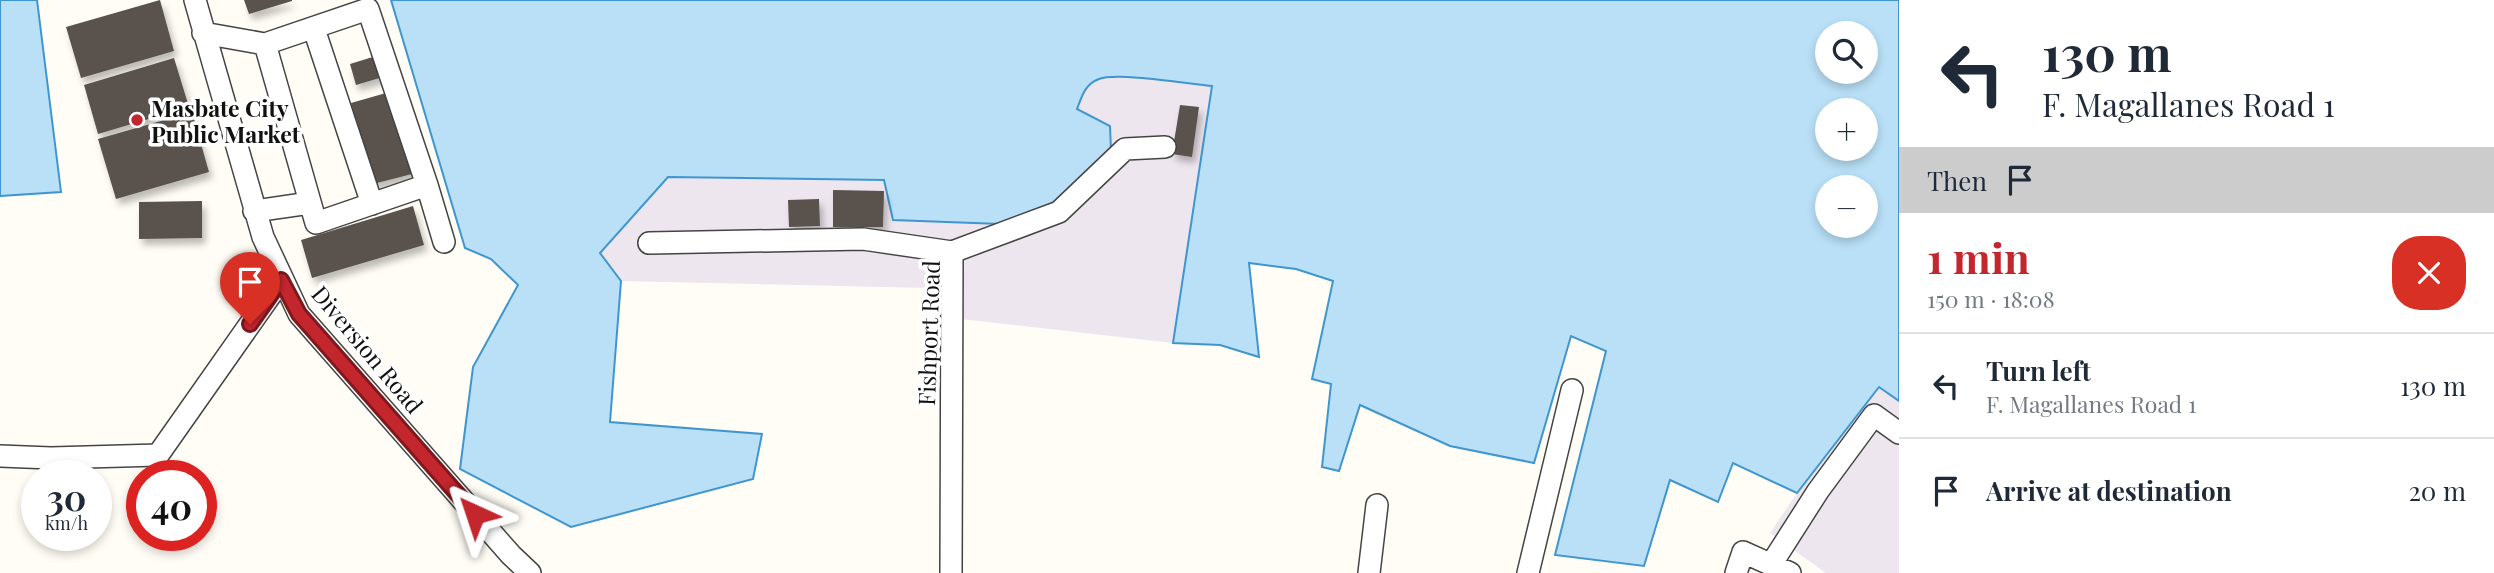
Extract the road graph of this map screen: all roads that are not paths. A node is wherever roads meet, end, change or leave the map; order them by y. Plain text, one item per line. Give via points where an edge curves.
1 (195, 0) edge
2 (314, 29) junction
3 (204, 33) junction
4 (265, 44) junction
5 (1165, 147) dead end
6 (428, 185) junction
7 (310, 203) junction
8 (372, 204) junction
9 (254, 211) junction
10 (444, 242) dead end
11 (649, 243) dead end
12 (952, 252) junction
13 (281, 280) junction
14 (1572, 390) dead end
15 (1899, 433) edge
16 (0, 456) edge
17 (1377, 505) dead end
18 (1781, 568) edge
19 (530, 573) edge
20 (951, 573) edge
21 (1369, 573) edge
22 (1528, 573) edge
23 (1737, 573) edge

1 - 3 street, Diversion Road
2 - 4 street
2 - 6 street via 368,9
2 - 8 street
3 - 4 street
3 - 9 street, Diversion Road
4 - 7 street
5 - 12 street, Fishport Road via 1125,149 1059,212
6 - 8 street
6 - 10 street
7 - 8 street via 316,223
7 - 9 street
9 - 13 street, Diversion Road
11 - 12 street via 863,239
12 - 20 street, Fishport Road
13 - 16 street via 158,455
13 - 19 street, Diversion Road via 299,314
14 - 22 street
15 - 18 street via 1874,415 1818,491
17 - 21 street
18 - 23 street via 1743,552

